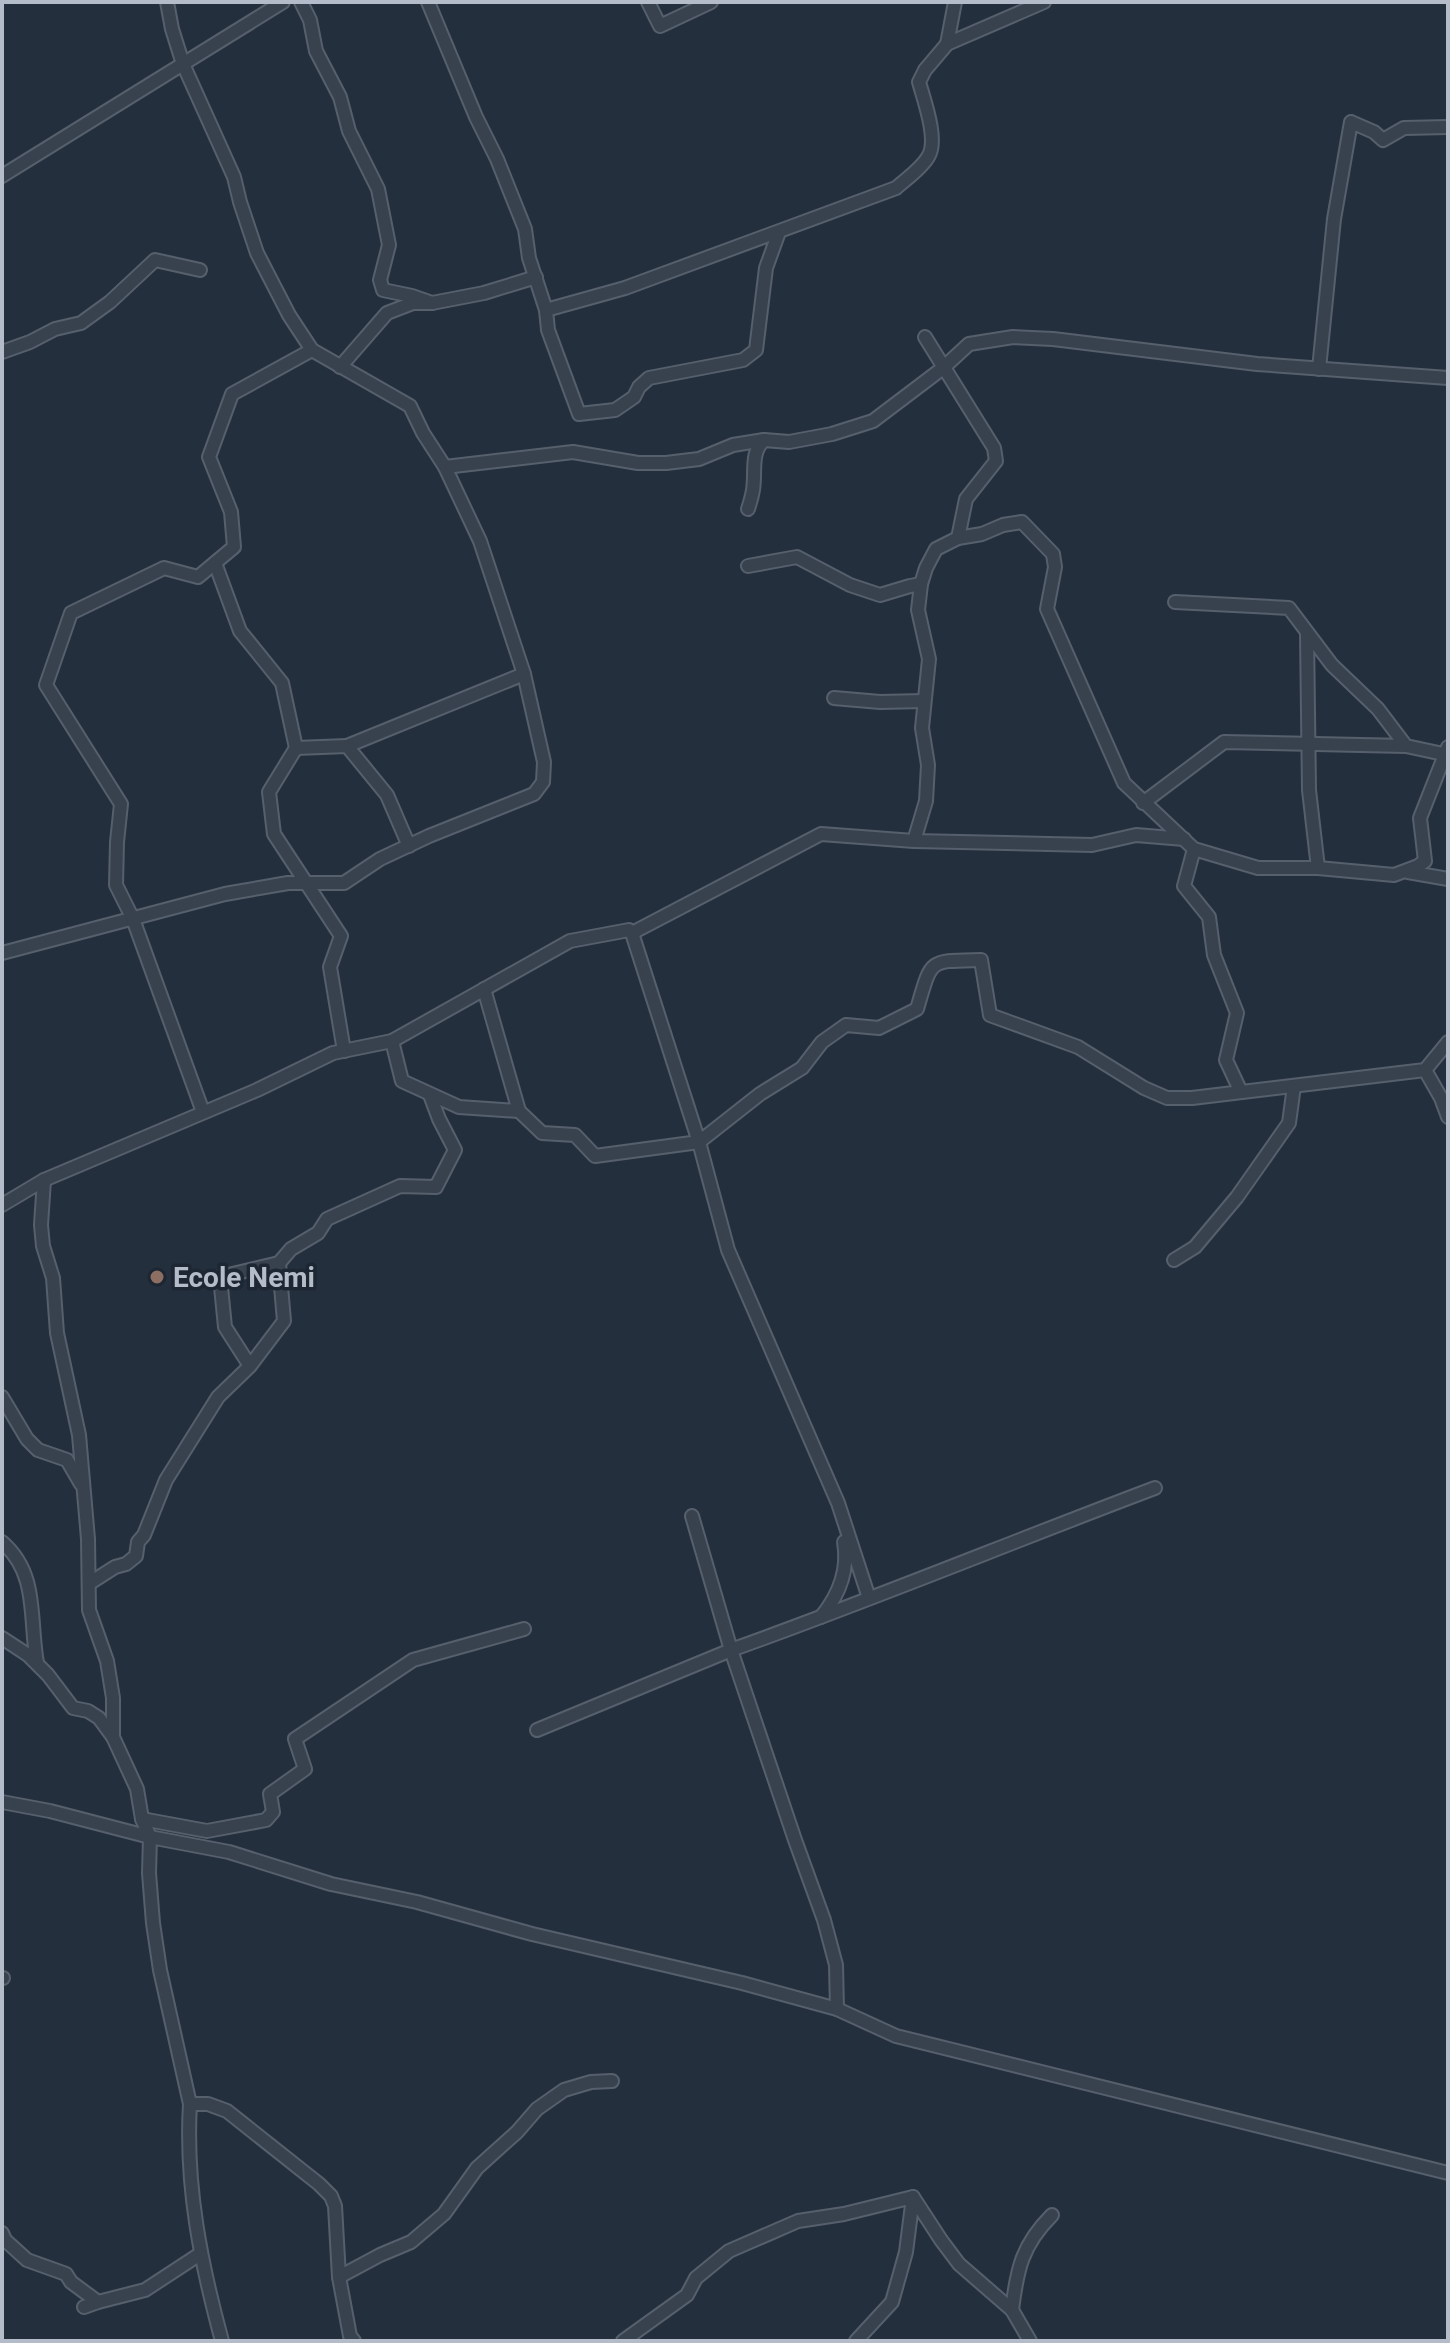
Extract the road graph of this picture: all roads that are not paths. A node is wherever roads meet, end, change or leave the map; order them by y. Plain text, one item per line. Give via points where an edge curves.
1 (167, 2) edge
2 (283, 2) edge
3 (301, 2) edge
4 (428, 2) edge
5 (648, 2) edge
6 (711, 2) edge
7 (955, 2) edge
8 (1044, 2) edge
9 (947, 44) junction
10 (183, 64) junction
11 (1448, 127) edge
12 (2, 176) edge
13 (779, 232) junction
14 (200, 270) dead end
15 (536, 277) junction
16 (432, 303) junction
17 (546, 310) junction
18 (925, 337) dead end
19 (312, 350) junction
20 (2, 352) edge
21 (340, 367) junction
22 (943, 368) junction
23 (1319, 369) junction
24 (1448, 378) edge
25 (764, 440) junction
26 (445, 467) junction
27 (748, 509) dead end
28 (958, 538) junction
29 (215, 563) junction
30 (748, 566) dead end
31 (921, 584) junction
32 (1175, 602) dead end
33 (1307, 634) junction
34 (524, 674) junction
35 (834, 698) dead end
36 (924, 701) junction
37 (1310, 743) junction
38 (347, 746) junction
39 (1406, 746) junction
40 (296, 748) junction
41 (1447, 752) edge
42 (1143, 803) junction
43 (1184, 839) junction
44 (914, 841) junction
45 (409, 846) junction
46 (1194, 849) junction
47 (1318, 868) junction
48 (1405, 871) junction
49 (1448, 879) edge
50 (307, 883) junction
51 (133, 919) junction
52 (632, 933) junction
53 (2, 953) edge
54 (484, 989) junction
55 (392, 1041) junction
56 (1448, 1042) edge
57 (344, 1051) junction
58 (1425, 1070) junction
59 (1294, 1086) junction
60 (1241, 1092) junction
61 (430, 1095) junction
62 (519, 1111) junction
63 (203, 1112) junction
64 (1448, 1117) edge
65 (699, 1142) junction
66 (44, 1180) junction
67 (2, 1205) edge
68 (1174, 1260) dead end
69 (279, 1263) junction
70 (250, 1366) junction
71 (2, 1397) edge
72 (83, 1487) junction
73 (1155, 1488) dead end
74 (838, 1503) junction
75 (692, 1516) dead end
76 (2, 1542) edge
77 (90, 1583) junction
78 (869, 1598) junction
79 (820, 1618) junction
80 (524, 1629) dead end
81 (2, 1638) edge
82 (731, 1650) junction
83 (38, 1666) junction
84 (537, 1730) dead end
85 (113, 1737) junction
86 (2, 1802) edge
87 (142, 1819) junction
88 (150, 1837) junction
89 (837, 2009) junction
90 (612, 2081) dead end
91 (190, 2104) junction
92 (1448, 2173) edge
93 (913, 2197) junction
94 (1052, 2215) dead end
95 (4, 2237) edge
96 (200, 2254) junction
97 (2, 2256) edge
98 (339, 2277) junction
99 (98, 2302) junction
100 (84, 2307) dead end
101 (1012, 2310) junction
102 (222, 2341) edge
103 (354, 2341) edge
104 (623, 2341) edge
105 (856, 2341) edge
106 (1030, 2341) edge

1 - 10 street
2 - 10 street
3 - 16 street via 316,51 378,189 389,245 380,280 383,290
4 - 15 street via 511,192
5 - 6 street via 660,26
7 - 9 street
8 - 9 street
9 - 13 street via 919,82 929,122 929,157 891,191
10 - 12 street
10 - 19 street via 234,177 257,253
11 - 23 street via 1404,128 1383,140 1351,122 1334,219
13 - 17 street via 625,288
13 - 17 street via 766,268 756,350 743,360 649,378 615,410 579,414 548,330
14 - 20 street via 155,260 81,323
15 - 16 street
15 - 17 street
16 - 21 street via 413,303 387,313
18 - 22 street
19 - 21 street
19 - 29 street via 232,394 209,457 231,512 234,547
21 - 26 street via 410,406
22 - 23 street via 969,344 1013,337
22 - 25 street via 873,421 789,442
22 - 28 street via 994,448 996,461 966,499
23 - 24 street
25 - 26 street via 666,463 573,452
25 - 27 street via 754,458
26 - 34 street via 480,541
28 - 31 street via 936,549
28 - 42 street via 1022,522 1053,554 1047,609 1124,783
29 - 40 street via 240,631 282,683
29 - 51 street via 198,577 164,568 71,613 46,685 121,804 116,885
30 - 31 street via 797,557 880,595
31 - 36 street via 918,610 929,659
32 - 33 street via 1289,608
33 - 37 street
33 - 39 street
34 - 38 street
34 - 45 street via 544,762 543,782 534,794
35 - 36 street
36 - 44 street via 926,801
37 - 39 street
37 - 42 street via 1224,742
37 - 47 street
38 - 40 street
38 - 45 street via 387,795
39 - 41 street
40 - 50 street via 269,792 274,834
41 - 48 street via 1420,818 1425,861
42 - 43 street
43 - 44 street via 1136,835 1092,845
43 - 46 street
44 - 52 street via 821,834
45 - 50 street via 344,883
46 - 47 street via 1258,868
46 - 60 street via 1184,886 1209,917 1214,955 1237,1013 1226,1060
47 - 48 street via 1394,875
48 - 49 street
50 - 51 street via 225,894
50 - 57 street via 341,936 330,967
51 - 53 street
51 - 63 street
52 - 54 street via 570,941
52 - 65 street
54 - 55 street
54 - 62 street
55 - 57 street
55 - 61 street via 402,1081
56 - 58 street
57 - 63 street
58 - 59 street
58 - 64 street
59 - 60 street
59 - 68 street via 1289,1123 1237,1197 1195,1247
60 - 65 street via 1192,1098 1155,1093 1078,1047 990,1015 981,960 942,961 929,970 917,1009 879,1028 846,1025 822,1042 802,1068
61 - 62 street via 459,1107
61 - 69 street via 455,1150 436,1187 400,1186 327,1219 318,1233
62 - 65 street via 542,1133 575,1135 595,1156
63 - 66 street
65 - 74 street via 728,1250
66 - 67 street
66 - 72 street via 43,1246 53,1278
69 - 70 street via 284,1321
69 - 70 street via 220,1277 225,1327
70 - 77 street via 218,1397 166,1480 136,1556
71 - 72 street via 27,1439 38,1450 67,1460
72 - 77 street
73 - 78 street
74 - 78 street
74 - 79 street via 847,1558 837,1595
75 - 82 street
76 - 83 street via 27,1575
77 - 85 street via 89,1610 113,1698
78 - 79 street
79 - 82 street
80 - 87 street via 413,1660 295,1739 305,1769 270,1794 273,1812 266,1820 207,1831
81 - 83 street
82 - 84 street
82 - 89 street via 824,1920 836,1965
83 - 85 street via 73,1708 99,1718
85 - 87 street via 137,1789
86 - 88 street
87 - 88 street
88 - 89 street via 229,1852 331,1884
88 - 91 street via 160,1970
89 - 92 street via 896,2036
90 - 98 street via 564,2090 537,2109 477,2168 444,2214 411,2242
91 - 96 street
91 - 98 street via 227,2111 331,2196
93 - 101 street via 959,2264
93 - 104 street via 798,2221 729,2251 696,2278 687,2295
93 - 105 street via 892,2302
94 - 101 street via 1020,2262
95 - 97 street
95 - 99 street via 27,2260 66,2274
96 - 99 street via 145,2290
96 - 102 street
98 - 103 street
99 - 100 street
101 - 106 street

